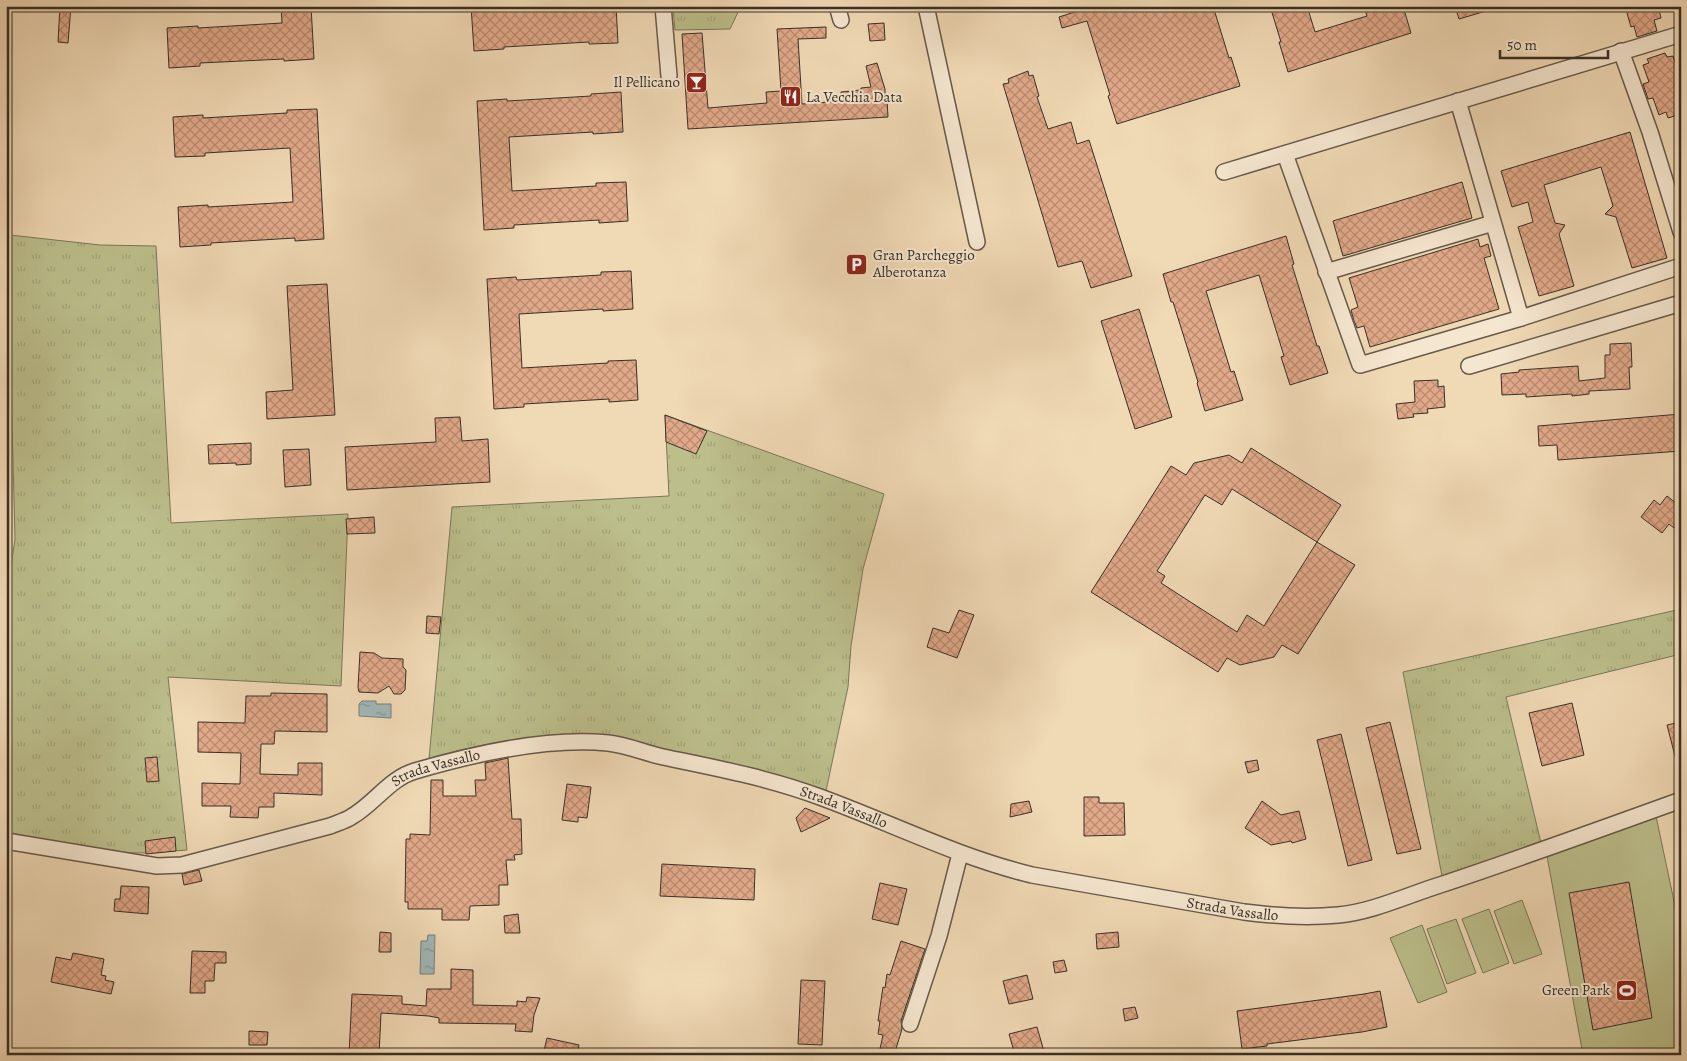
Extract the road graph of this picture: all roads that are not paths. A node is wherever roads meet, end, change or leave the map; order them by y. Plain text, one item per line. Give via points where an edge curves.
1 (663, 6) edge
2 (926, 6) edge
3 (1681, 34) edge
4 (1622, 51) junction
5 (669, 76) dead end
6 (1458, 101) junction
7 (1286, 154) junction
8 (1224, 172) dead end
9 (1493, 223) junction
10 (1681, 232) edge
11 (977, 242) dead end
12 (1681, 266) edge
13 (1326, 272) junction
14 (1681, 302) edge
15 (1521, 318) junction
16 (1469, 366) dead end
17 (1681, 800) edge
18 (6, 841) edge
19 (960, 854) junction
20 (910, 1024) dead end

1 - 5 street
2 - 11 street
3 - 4 street
4 - 6 street
4 - 10 street
6 - 7 street
6 - 9 street
7 - 8 street
7 - 13 street
9 - 13 street
9 - 15 street
12 - 15 street
13 - 15 street via 1360,365
14 - 16 street
17 - 19 street, Strada Vassallo via 1475,873 1371,908 1340,915 1278,916 1244,912 1032,876
18 - 19 street, Strada Vassallo via 157,866 182,865 338,823 352,817 413,772 512,748 564,742 609,743 772,781 819,796
19 - 20 street via 939,936

